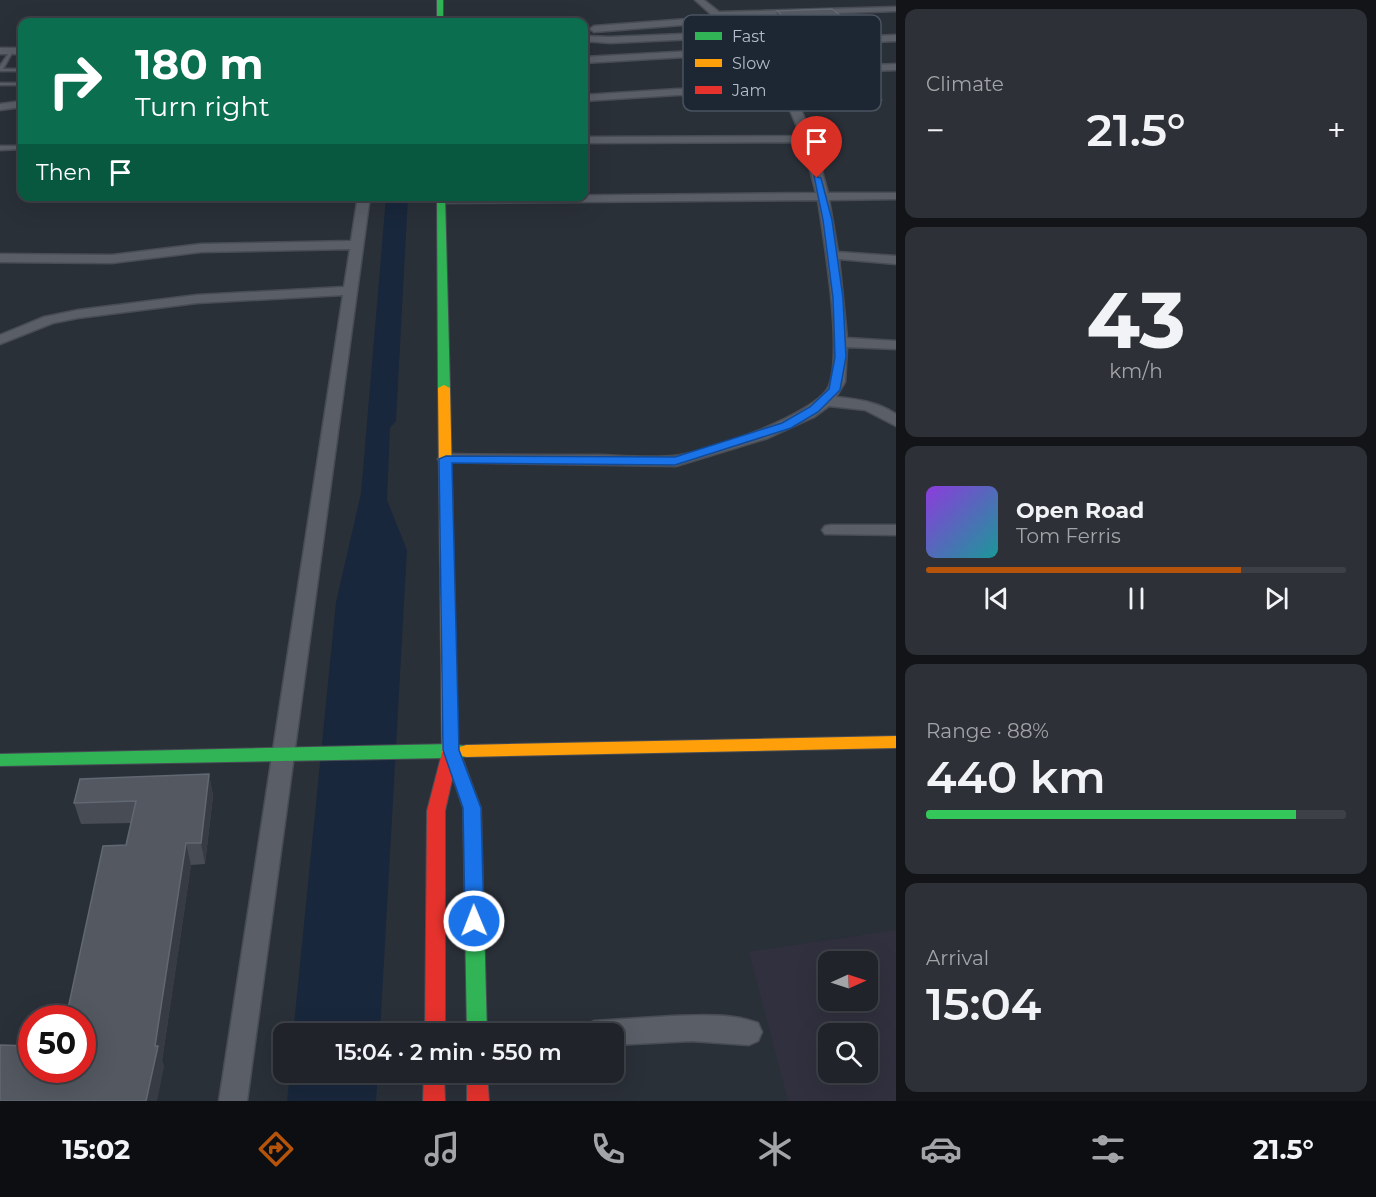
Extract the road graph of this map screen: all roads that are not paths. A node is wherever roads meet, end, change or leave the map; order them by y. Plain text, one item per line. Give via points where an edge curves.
1 (440, 0) edge
2 (699, 0) edge
3 (896, 9) edge
4 (717, 15) edge
5 (763, 15) edge
6 (440, 18) edge
7 (683, 20) edge
8 (588, 30) edge
9 (683, 37) edge
10 (896, 38) edge
11 (588, 39) edge
12 (881, 39) edge
13 (0, 51) edge
14 (11, 51) junction
15 (18, 51) edge
16 (683, 52) edge
17 (588, 60) edge
18 (896, 67) edge
19 (881, 68) edge
20 (0, 70) edge
21 (18, 70) edge
22 (683, 81) edge
23 (658, 82) dead end
24 (0, 84) edge
25 (18, 84) edge
26 (683, 93) edge
27 (588, 98) edge
28 (18, 105) edge
29 (0, 107) edge
30 (796, 111) edge
31 (808, 139) junction
32 (588, 140) edge
33 (0, 148) edge
34 (18, 148) edge
35 (896, 196) edge
36 (822, 197) junction
37 (588, 198) edge
38 (363, 201) edge
39 (441, 201) edge
40 (357, 245) junction
41 (832, 255) junction
42 (0, 258) edge
43 (896, 260) edge
44 (351, 291) junction
45 (0, 340) edge
46 (839, 342) junction
47 (896, 345) edge
48 (824, 400) junction
49 (896, 421) edge
50 (446, 459) junction
51 (831, 530) dead end
52 (896, 530) edge
53 (896, 742) edge
54 (451, 750) junction
55 (284, 753) junction
56 (0, 760) edge
57 (435, 1023) edge
58 (477, 1023) edge
59 (624, 1031) edge
60 (749, 1032) dead end
61 (434, 1083) edge
62 (477, 1083) edge
63 (233, 1101) edge
64 (434, 1101) edge
65 (478, 1101) edge

1 - 6 main road
2 - 4 street
3 - 5 street
7 - 8 street
9 - 11 street
10 - 12 street
13 - 14 street
14 - 15 street
14 - 20 lane
16 - 17 street
18 - 19 street
20 - 21 lane
22 - 23 street
24 - 25 lane
26 - 27 street
28 - 29 street
30 - 31 street
31 - 32 street
31 - 36 street
33 - 34 lane
35 - 36 street
36 - 37 street
36 - 41 street
38 - 40 street
39 - 50 main road
40 - 42 street via 201,248 112,259
40 - 44 street
41 - 43 street
41 - 46 street
44 - 45 street via 197,298 78,314 49,320
44 - 55 street
46 - 47 street
46 - 48 street via 835,390
48 - 49 street via 868,405 883,410
48 - 50 street via 787,426 675,461
50 - 54 main road
51 - 52 street
53 - 54 main road
54 - 55 main road
54 - 57 main road via 436,811
54 - 58 main road via 472,808
55 - 56 main road
55 - 63 street
59 - 60 street
61 - 64 main road
62 - 65 main road

